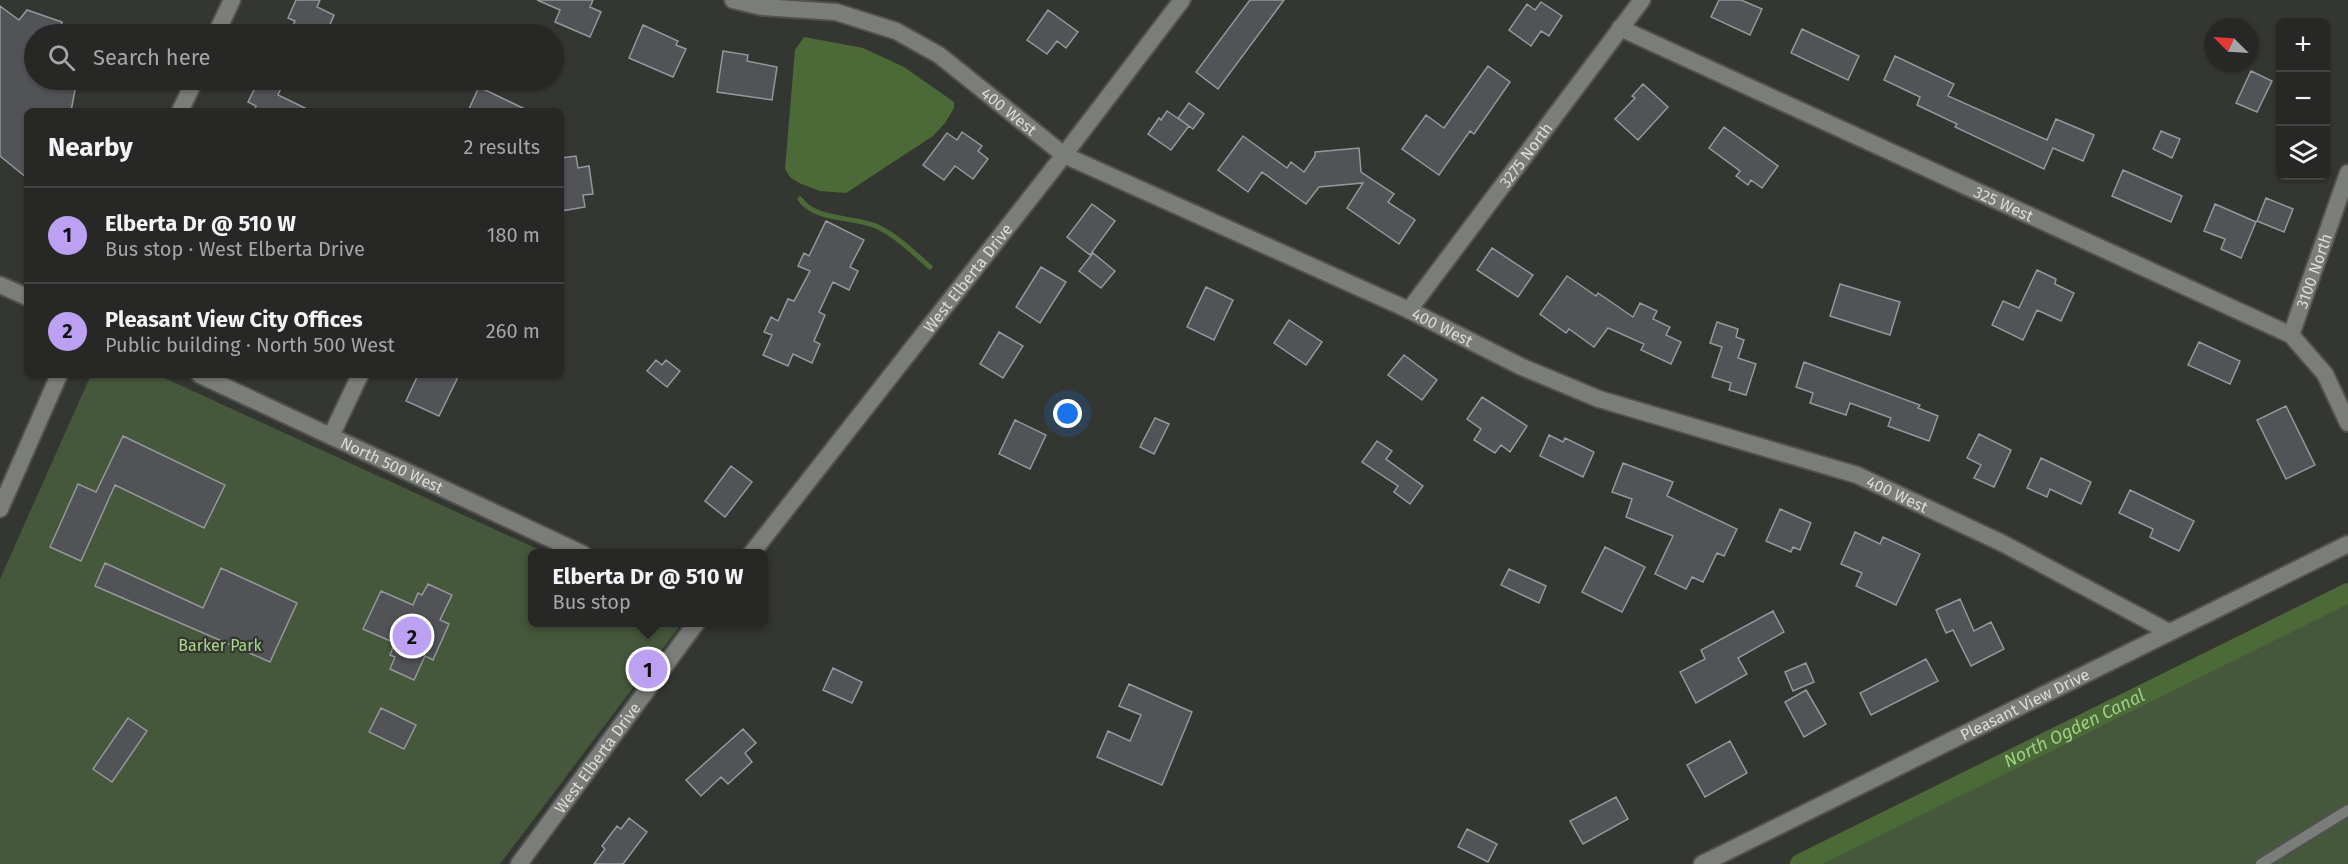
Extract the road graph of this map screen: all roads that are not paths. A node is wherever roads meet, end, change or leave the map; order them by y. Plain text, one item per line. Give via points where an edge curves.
1 (232, 0) edge
2 (733, 0) edge
3 (1182, 0) edge
4 (1642, 0) edge
5 (837, 6) edge
6 (221, 24) edge
7 (1620, 28) junction
8 (190, 90) edge
9 (181, 108) edge
10 (1064, 155) junction
11 (2348, 173) edge
12 (0, 285) edge
13 (24, 296) edge
14 (1409, 310) junction
15 (2291, 335) junction
16 (58, 378) edge
17 (207, 378) edge
18 (359, 378) edge
19 (2348, 423) edge
20 (332, 435) junction
21 (0, 509) edge
22 (2348, 544) edge
23 (572, 549) edge
24 (755, 549) edge
25 (693, 627) edge
26 (2169, 633) junction
27 (2348, 810) edge
28 (519, 864) edge
29 (1702, 864) edge
30 (2261, 864) edge

1 - 6 street
2 - 5 street, 400 West via 762,7
3 - 10 street, West Elberta Drive
4 - 7 street, 3275 North
5 - 10 street, 400 West via 896,31 939,55
7 - 14 street, 3275 North
7 - 15 street, 325 West
8 - 9 street
10 - 14 street, 400 West
10 - 24 street, West Elberta Drive
11 - 15 street, 3100 North
12 - 13 street
14 - 26 street, 400 West via 1522,367 1599,399 1857,475 2002,543
15 - 19 street, 325 West via 2325,374
16 - 21 street
17 - 20 street, North 500 West
18 - 20 street
20 - 23 street, North 500 West
22 - 26 street, Pleasant View Drive
25 - 28 street, West Elberta Drive
26 - 29 street, Pleasant View Drive
27 - 30 lane

